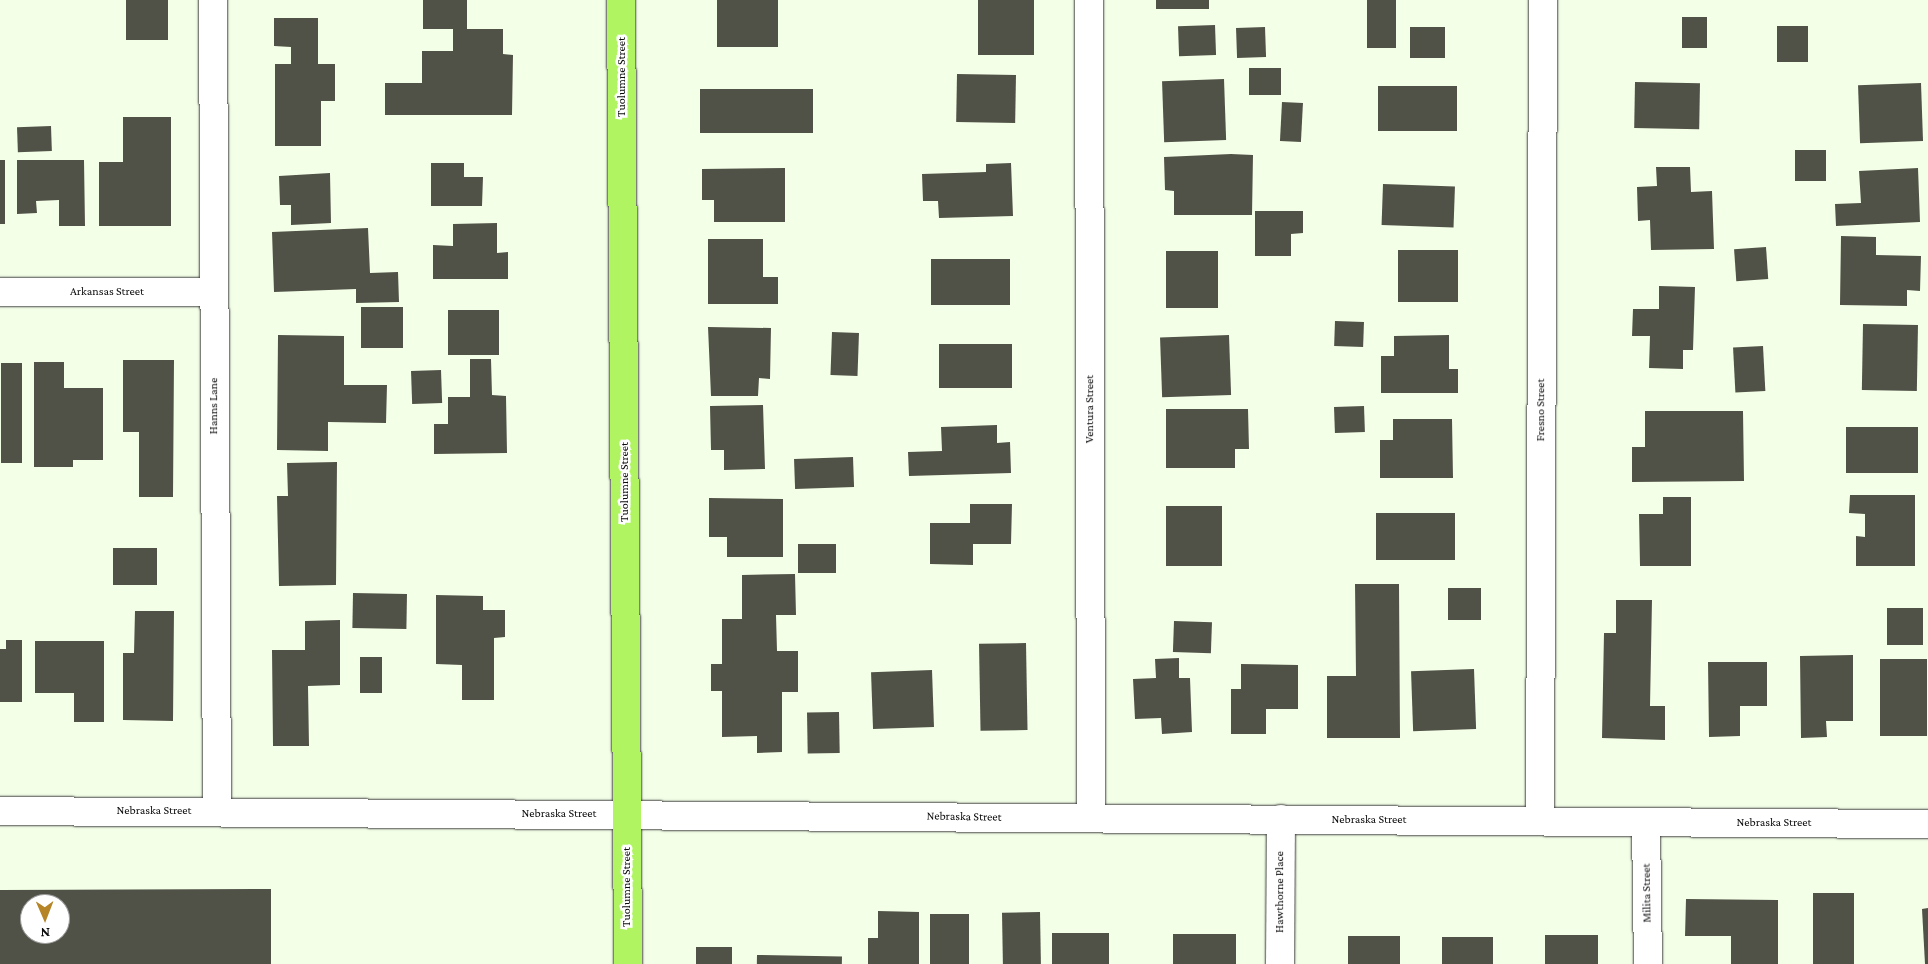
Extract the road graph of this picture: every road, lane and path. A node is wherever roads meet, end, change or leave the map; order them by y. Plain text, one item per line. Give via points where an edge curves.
1 (213, 0) edge
2 (622, 0) edge
3 (1089, 0) edge
4 (1543, 0) edge
5 (0, 292) edge
6 (214, 292) junction
7 (0, 811) edge
8 (217, 812) junction
9 (627, 814) junction
10 (1091, 818) junction
11 (1281, 819) junction
12 (1540, 820) junction
13 (1646, 822) junction
14 (1928, 824) edge
15 (628, 964) edge
16 (1280, 964) edge
17 (1648, 964) edge

1 - 6 street, Hanns Lane
2 - 9 main road, Tuolumne Street
3 - 10 street, Ventura Street
4 - 12 street, Fresno Street
5 - 6 street, Arkansas Street
6 - 8 street, Hanns Lane
7 - 8 street, Nebraska Street
8 - 9 street, Nebraska Street
9 - 10 street, Nebraska Street
9 - 15 main road, Tuolumne Street
10 - 11 street, Nebraska Street
11 - 12 street, Nebraska Street
11 - 16 street, Hawthorne Place
12 - 13 street, Nebraska Street
13 - 14 street, Nebraska Street
13 - 17 street, Milita Street

